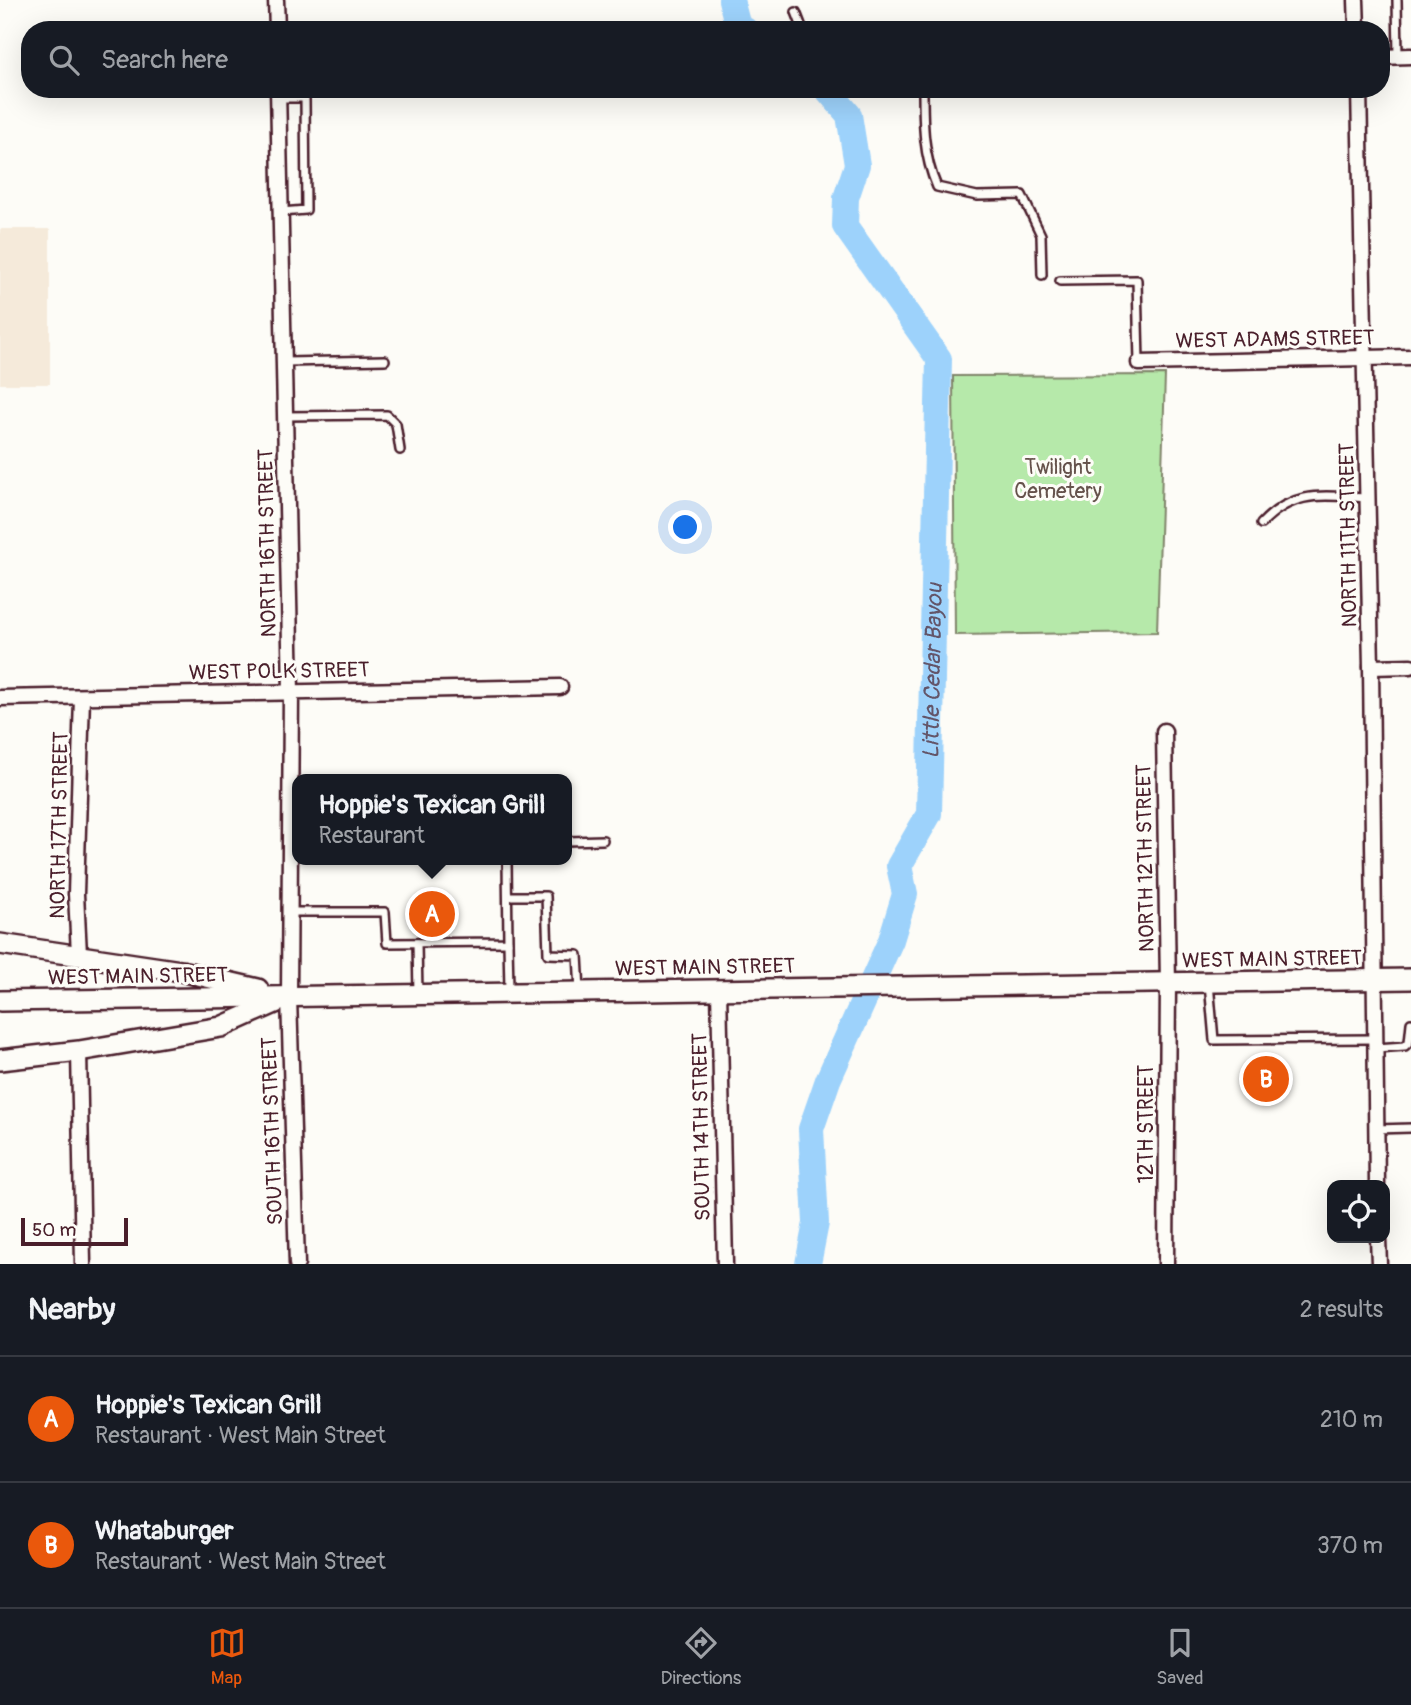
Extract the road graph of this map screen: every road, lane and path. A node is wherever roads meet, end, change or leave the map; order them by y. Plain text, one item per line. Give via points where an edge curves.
1 (276, 0) edge
2 (1356, 0) edge
3 (1397, 0) edge
4 (796, 12) dead end
5 (277, 21) edge
6 (800, 21) edge
7 (1357, 21) edge
8 (1405, 56) edge
9 (278, 98) edge
10 (305, 98) edge
11 (923, 98) edge
12 (1359, 98) edge
13 (281, 212) junction
14 (1042, 275) dead end
15 (1060, 281) dead end
16 (1365, 357) junction
17 (1411, 357) edge
18 (385, 360) dead end
19 (284, 362) junction
20 (1139, 363) joint
21 (285, 416) junction
22 (400, 450) dead end
23 (1368, 498) junction
24 (1261, 524) dead end
25 (1411, 666) edge
26 (1371, 667) junction
27 (559, 687) dead end
28 (291, 691) junction
29 (82, 697) junction
30 (0, 698) edge
31 (1164, 731) dead end
32 (294, 774) edge
33 (603, 840) dead end
34 (572, 841) edge
35 (293, 865) edge
36 (507, 865) edge
37 (508, 896) junction
38 (290, 912) junction
39 (508, 942) junction
40 (417, 943) junction
41 (0, 944) edge
42 (79, 954) junction
43 (1411, 979) edge
44 (1374, 980) junction
45 (1209, 983) junction
46 (1168, 984) junction
47 (719, 989) junction
48 (580, 992) junction
49 (418, 994) junction
50 (509, 994) junction
51 (289, 997) junction
52 (0, 1001) edge
53 (1411, 1023) edge
54 (1375, 1043) junction
55 (79, 1051) junction
56 (0, 1060) edge
57 (1411, 1128) edge
58 (1376, 1129) junction
59 (1377, 1180) edge
60 (1378, 1243) edge
61 (83, 1264) edge
62 (297, 1264) edge
63 (725, 1264) edge
64 (1166, 1264) edge
65 (1379, 1264) edge

1 - 5 street
2 - 7 street
3 - 8 lane
4 - 6 lane
9 - 13 street, NORTH 16TH STREET
10 - 13 lane via 306,210
11 - 14 lane via 923,127 937,187 977,196 1022,195 1041,236
12 - 16 street, NORTH 11TH STREET
13 - 19 street, NORTH 16TH STREET
15 - 20 lane via 1136,280
16 - 17 street, WEST ADAMS STREET
16 - 20 street, WEST ADAMS STREET
16 - 23 street, NORTH 11TH STREET
18 - 19 lane
19 - 21 street, NORTH 16TH STREET
21 - 22 lane via 387,415 397,424
21 - 28 street, NORTH 16TH STREET
23 - 24 lane via 1314,496 1287,501
23 - 26 street, NORTH 11TH STREET
25 - 26 street
26 - 44 street, NORTH 11TH STREET
27 - 28 street, WEST POLK STREET
28 - 29 street, WEST POLK STREET
28 - 32 street, NORTH 16TH STREET
29 - 30 street, WEST POLK STREET
29 - 42 street, NORTH 17TH STREET via 76,894
31 - 46 street, NORTH 12TH STREET
33 - 34 lane
35 - 38 street, NORTH 16TH STREET
36 - 37 lane
37 - 39 lane
37 - 48 lane via 546,896 548,954 579,955
38 - 40 lane via 385,912 387,943
38 - 51 street, NORTH 16TH STREET
39 - 40 lane
39 - 50 lane
40 - 49 lane
41 - 42 main road
42 - 51 main road via 181,971
43 - 44 main road, WEST MAIN STREET
44 - 45 main road, WEST MAIN STREET
44 - 54 street, NORTH 11TH STREET
45 - 46 main road, WEST MAIN STREET
45 - 54 lane via 1214,1040
46 - 47 main road, WEST MAIN STREET
46 - 64 street, 12TH STREET
47 - 48 main road, WEST MAIN STREET
47 - 63 street, SOUTH 14TH STREET
48 - 50 main road, WEST MAIN STREET
49 - 50 main road, WEST MAIN STREET
49 - 51 main road, WEST MAIN STREET
51 - 52 main road, WEST MAIN STREET
51 - 55 main road via 221,1027
51 - 62 street, SOUTH 16TH STREET
53 - 54 lane via 1405,1046
54 - 58 street, NORTH 11TH STREET
55 - 56 main road
55 - 61 street
57 - 58 lane
58 - 59 street, NORTH 11TH STREET
60 - 65 street

